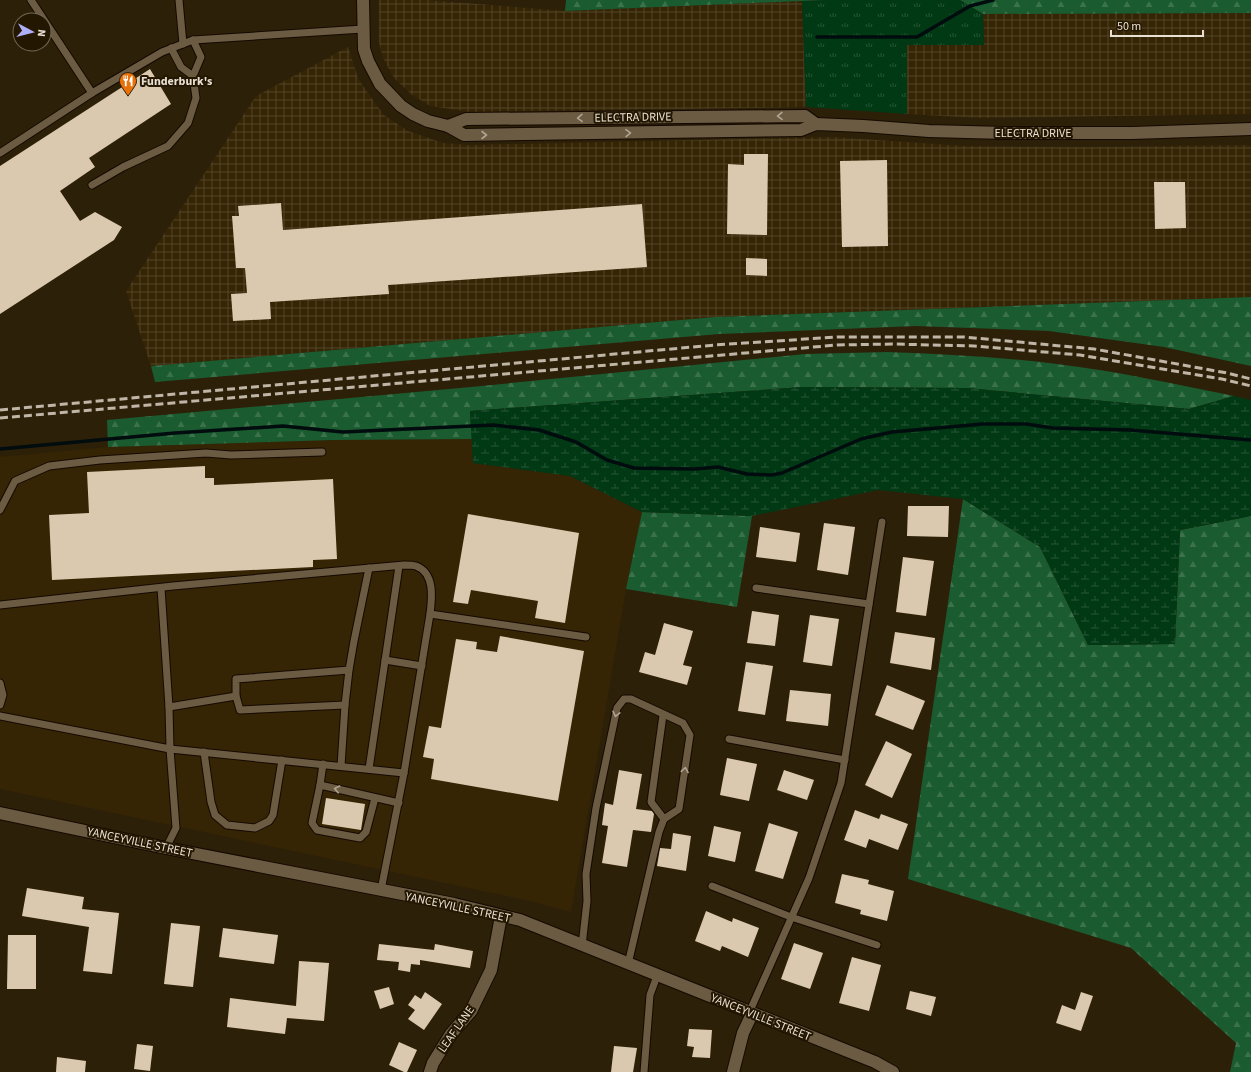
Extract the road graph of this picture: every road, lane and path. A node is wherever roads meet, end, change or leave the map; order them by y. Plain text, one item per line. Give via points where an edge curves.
1 (31, 0) edge
2 (179, 0) edge
3 (364, 0) edge
4 (363, 29) junction
5 (193, 40) junction
6 (183, 44) junction
7 (171, 48) junction
8 (193, 76) junction
9 (92, 93) junction
10 (680, 117) junction
11 (816, 124) junction
12 (448, 126) junction
13 (1251, 129) edge
14 (681, 133) junction
15 (0, 153) edge
16 (92, 185) dead end
17 (322, 452) dead end
18 (0, 510) edge
19 (882, 522) dead end
20 (398, 566) junction
21 (369, 568) junction
22 (161, 588) junction
23 (756, 588) dead end
24 (869, 604) junction
25 (0, 605) edge
26 (430, 614) junction
27 (586, 637) dead end
28 (385, 660) junction
29 (422, 666) junction
30 (349, 670) junction
31 (0, 683) edge
32 (236, 696) junction
33 (0, 705) edge
34 (345, 705) junction
35 (169, 707) junction
36 (663, 715) junction
37 (0, 716) edge
38 (729, 739) dead end
39 (170, 748) junction
40 (204, 752) junction
41 (282, 760) junction
42 (845, 760) junction
43 (322, 764) junction
44 (341, 766) junction
45 (369, 769) junction
46 (404, 773) junction
47 (320, 785) junction
48 (375, 798) junction
49 (398, 803) junction
50 (0, 813) edge
51 (664, 819) junction
52 (166, 848) junction
53 (712, 886) dead end
54 (381, 890) junction
55 (501, 916) junction
56 (791, 917) junction
57 (582, 946) junction
58 (877, 946) dead end
59 (628, 964) junction
60 (657, 976) junction
61 (751, 1013) junction
62 (430, 1072) edge
63 (644, 1072) edge
64 (733, 1072) edge
65 (894, 1072) edge

1 - 9 lane
2 - 6 lane
3 - 4 street, ELECTRA DRIVE
4 - 5 lane
4 - 12 street, ELECTRA DRIVE via 364,49 368,61 380,84 390,96 413,114
5 - 6 lane
5 - 8 lane via 201,57
6 - 7 lane
7 - 8 lane via 181,67
7 - 9 lane
8 - 16 lane via 196,98 188,123 168,146
9 - 15 lane
11 -> 10 street, ELECTRA DRIVE via 804,116
10 -> 12 street, ELECTRA DRIVE via 466,119
10 - 14 lane
11 - 13 street, ELECTRA DRIVE via 1005,133 1132,133
11 - 14 street, ELECTRA DRIVE via 801,130
12 -> 14 street, ELECTRA DRIVE via 464,135
17 - 18 lane via 231,455 206,453 49,466 15,481
19 - 24 lane
20 - 21 lane
20 - 26 lane via 416,565 424,571 430,581
20 - 28 lane
21 - 22 lane
21 - 30 lane
22 - 25 lane
22 - 35 lane
23 - 24 lane
24 - 42 lane
26 - 27 lane
26 - 29 lane
28 - 29 lane
28 - 45 lane
29 - 46 lane
30 - 32 lane via 236,679
30 - 34 lane
31 - 33 lane via 3,696
32 - 34 lane via 240,710
32 - 35 lane
34 - 44 lane
35 - 39 lane
36 - 51 lane via 651,802
51 -> 36 lane via 679,809 690,735 683,724
36 -> 57 lane via 631,699 624,699 617,708 596,808 586,874 587,901
37 - 39 lane
38 - 42 lane
39 - 40 lane
39 - 52 lane via 176,828
40 - 41 lane
40 - 41 lane via 215,815 227,825 255,828 269,821 273,814
41 - 43 lane
42 - 56 lane via 841,783 809,878
43 - 44 lane
43 - 47 lane
44 - 45 lane
45 - 46 lane
46 - 49 lane
48 -> 47 lane
47 - 48 lane via 312,823 316,830 360,838 366,832
48 - 49 lane
49 - 54 lane
50 - 52 street, YANCEYVILLE STREET
51 - 59 lane
52 - 54 street, YANCEYVILLE STREET
53 - 56 lane
54 - 55 street, YANCEYVILLE STREET
55 - 57 street, YANCEYVILLE STREET via 520,920
55 - 62 street, LEAF LANE via 491,970 470,1011 451,1034 432,1063
56 - 58 lane
56 - 61 lane
57 - 59 street, YANCEYVILLE STREET
59 - 60 street, YANCEYVILLE STREET
60 - 61 street, YANCEYVILLE STREET
60 - 63 lane via 650,995
61 - 64 street
61 - 65 street, YANCEYVILLE STREET

